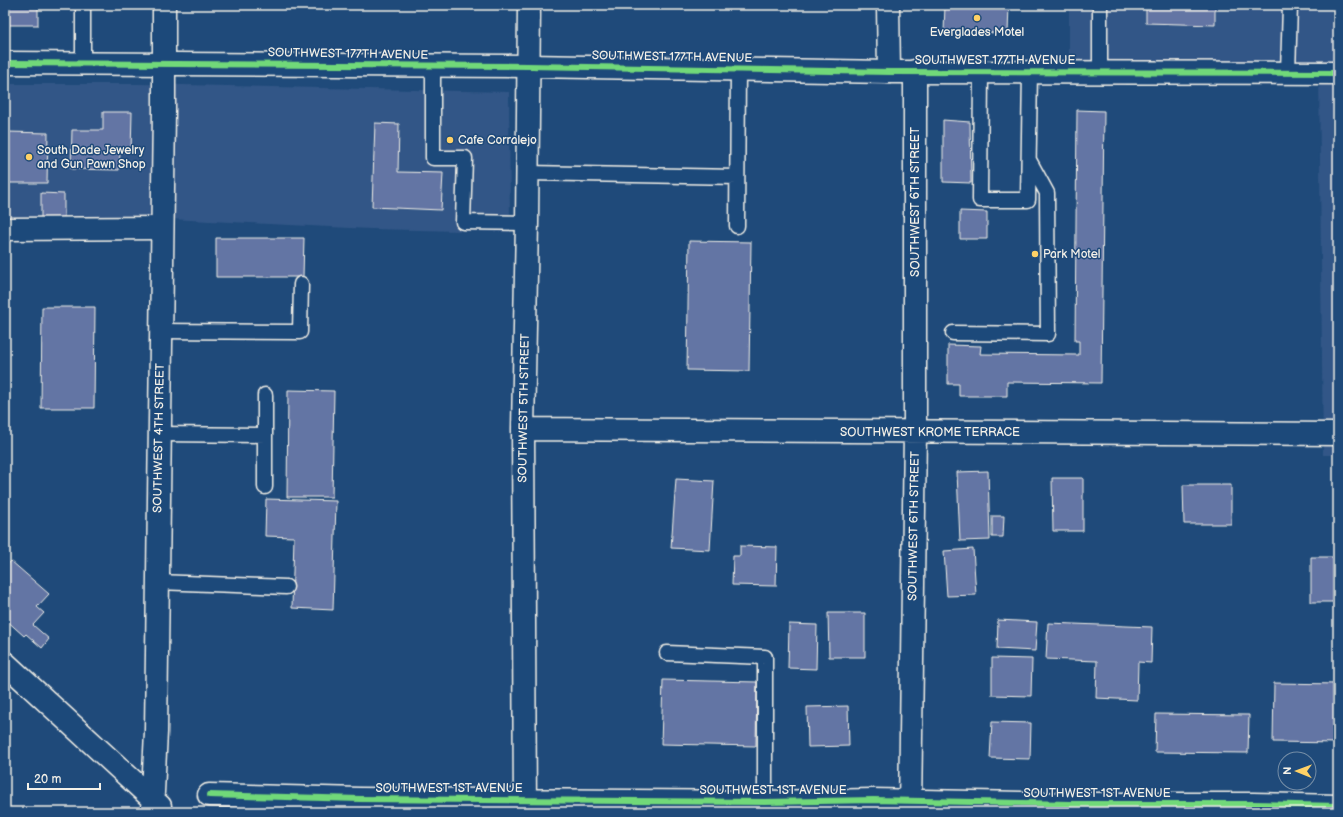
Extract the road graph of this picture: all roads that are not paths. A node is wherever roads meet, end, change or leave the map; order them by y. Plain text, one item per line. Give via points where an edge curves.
1 (83, 5) edge
2 (164, 5) edge
3 (529, 5) edge
4 (888, 5) edge
5 (1100, 5) edge
6 (1290, 5) edge
7 (5, 63) edge
8 (83, 63) junction
9 (164, 63) junction
10 (433, 66) junction
11 (528, 66) junction
12 (738, 69) junction
13 (915, 71) junction
14 (981, 71) junction
15 (1030, 71) junction
16 (889, 72) junction
17 (1100, 72) junction
18 (1288, 73) junction
19 (1338, 73) edge
20 (1029, 159) junction
21 (528, 173) junction
22 (737, 177) junction
23 (527, 223) junction
24 (737, 226) dead end
25 (5, 228) edge
26 (162, 228) junction
27 (301, 284) dead end
28 (160, 330) junction
29 (953, 334) dead end
30 (265, 395) dead end
31 (523, 429) junction
32 (915, 432) junction
33 (159, 434) junction
34 (1338, 434) edge
35 (265, 435) junction
36 (265, 487) dead end
37 (158, 582) junction
38 (286, 587) dead end
39 (667, 653) dead end
40 (5, 663) edge
41 (209, 795) dead end
42 (764, 802) junction
43 (234, 804) edge
44 (360, 806) edge
45 (524, 806) edge
46 (697, 806) edge
47 (910, 806) edge
48 (1338, 806) edge
49 (157, 808) edge
50 (1068, 808) edge
51 (1126, 808) edge
52 (1253, 808) edge

1 - 8 lane
2 - 9 street, SOUTHWEST 4TH STREET
3 - 11 street, SOUTHWEST 5TH STREET
4 - 16 street
5 - 17 lane
6 - 18 lane
7 - 8 street, SOUTHWEST 177TH AVENUE
8 - 9 street, SOUTHWEST 177TH AVENUE
9 - 10 street, SOUTHWEST 177TH AVENUE
9 - 26 street, SOUTHWEST 4TH STREET
10 - 11 street, SOUTHWEST 177TH AVENUE
10 - 23 lane via 433,158 465,158 463,222
11 - 12 street, SOUTHWEST 177TH AVENUE
11 - 21 street, SOUTHWEST 5TH STREET
12 - 16 street, SOUTHWEST 177TH AVENUE
12 - 22 lane
13 - 14 street, SOUTHWEST 177TH AVENUE
13 - 16 street, SOUTHWEST 177TH AVENUE
13 - 32 street, SOUTHWEST 6TH STREET
14 - 15 street, SOUTHWEST 177TH AVENUE
14 - 20 lane via 980,200 1028,200
15 - 17 street, SOUTHWEST 177TH AVENUE
15 - 20 lane
17 - 18 street, SOUTHWEST 177TH AVENUE
18 - 19 street, SOUTHWEST 177TH AVENUE
20 - 29 lane via 1047,193 1048,334
21 - 22 lane
21 - 23 street, SOUTHWEST 5TH STREET
22 - 24 lane
23 - 31 street, SOUTHWEST 5TH STREET
25 - 26 street
26 - 28 street, SOUTHWEST 4TH STREET
27 - 28 lane via 300,332
28 - 33 street, SOUTHWEST 4TH STREET
30 - 35 lane
31 - 32 street, SOUTHWEST KROME TERRACE
31 - 45 street, SOUTHWEST 5TH STREET
32 - 34 street, SOUTHWEST KROME TERRACE
32 - 47 street, SOUTHWEST 6TH STREET
33 - 35 lane
33 - 37 street, SOUTHWEST 4TH STREET
35 - 36 lane
37 - 38 lane
37 - 49 street, SOUTHWEST 4TH STREET
39 - 42 lane via 765,657
40 - 49 street
41 - 43 street, SOUTHWEST 1ST AVENUE
42 - 46 street, SOUTHWEST 1ST AVENUE
42 - 47 street, SOUTHWEST 1ST AVENUE
43 - 44 street, SOUTHWEST 1ST AVENUE
44 - 45 street, SOUTHWEST 1ST AVENUE
45 - 46 street, SOUTHWEST 1ST AVENUE
47 - 50 street, SOUTHWEST 1ST AVENUE
48 - 52 street, SOUTHWEST 1ST AVENUE
50 - 51 street, SOUTHWEST 1ST AVENUE
51 - 52 street, SOUTHWEST 1ST AVENUE

